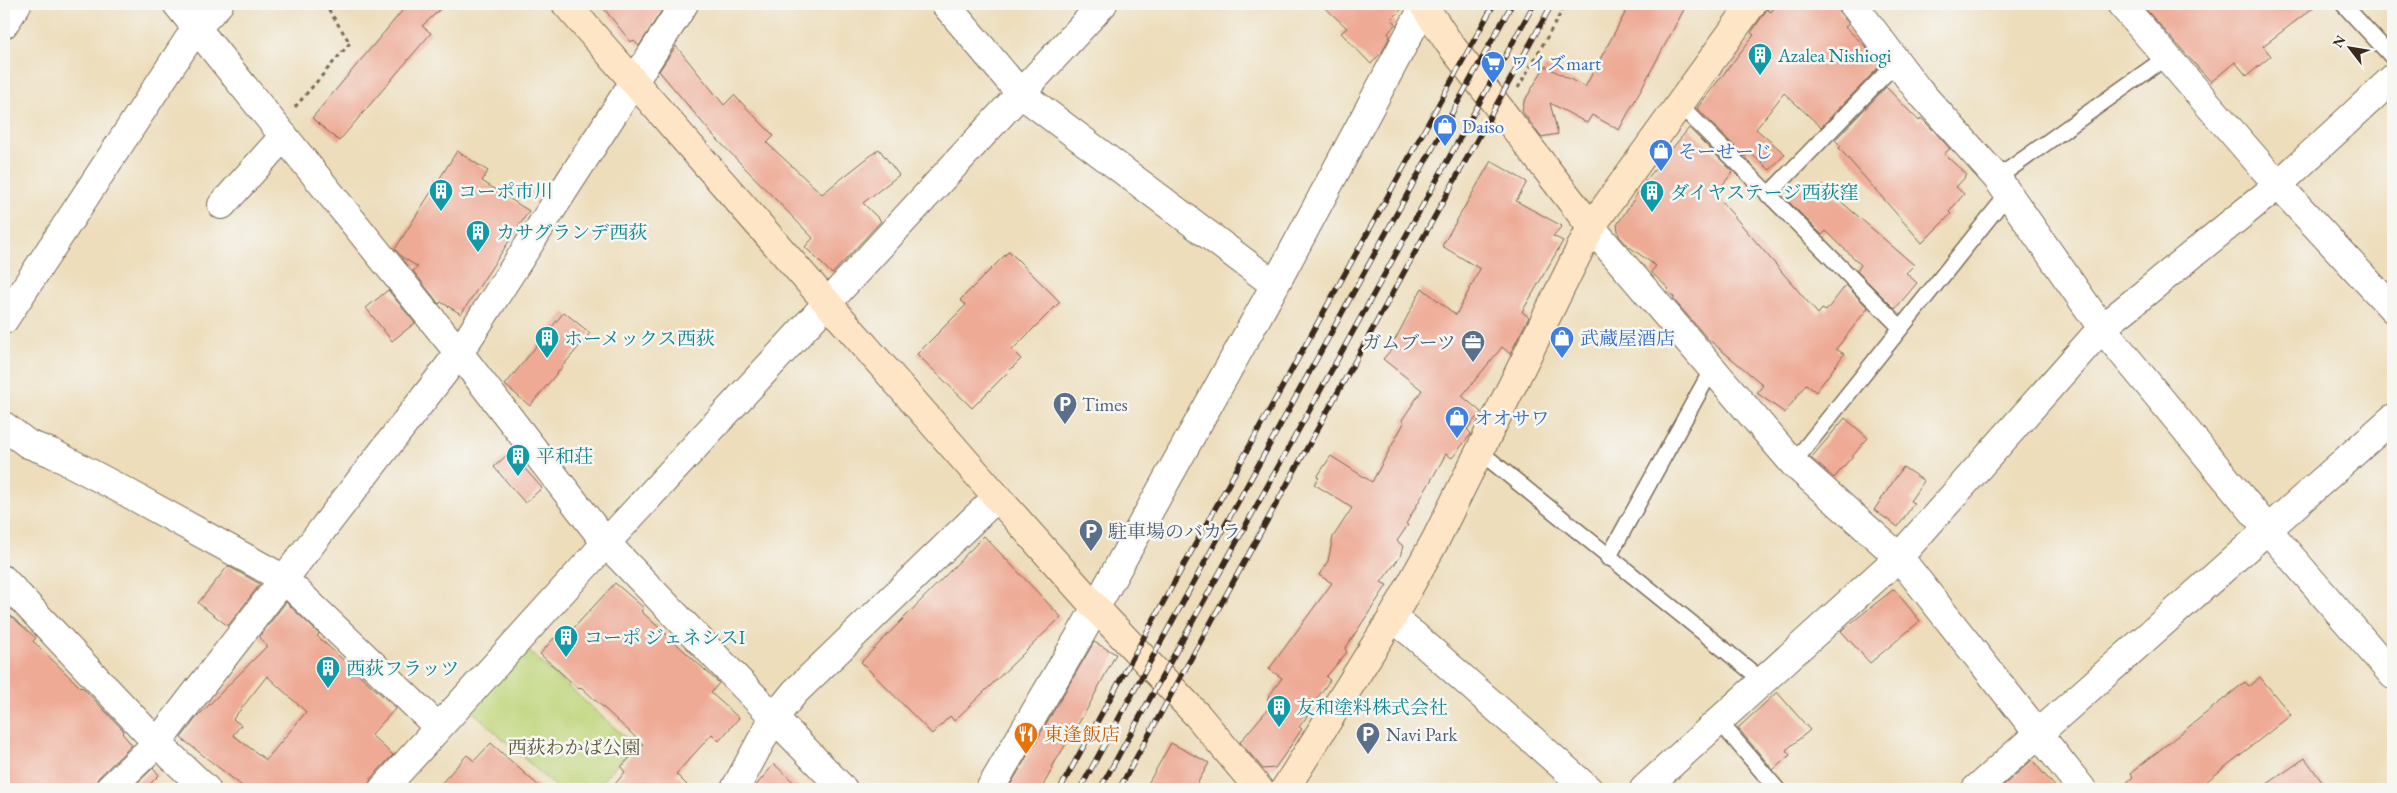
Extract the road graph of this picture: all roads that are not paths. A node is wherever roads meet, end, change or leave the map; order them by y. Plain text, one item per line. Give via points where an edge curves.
1 (17, 4) edge
2 (177, 4) edge
3 (219, 4) edge
4 (566, 4) edge
5 (684, 4) edge
6 (945, 4) edge
7 (1103, 4) edge
8 (1752, 4) edge
9 (1853, 4) edge
10 (2121, 4) edge
11 (2343, 4) edge
12 (1424, 5) edge
13 (4, 24) edge
14 (196, 28) junction
15 (2168, 56) junction
16 (2393, 58) edge
17 (1897, 62) junction
18 (2393, 78) edge
19 (635, 81) junction
20 (1020, 93) junction
21 (1678, 104) junction
22 (280, 132) junction
23 (2278, 185) junction
24 (2002, 186) junction
25 (1768, 195) junction
26 (222, 205) dead end
27 (1591, 227) junction
28 (1274, 286) junction
29 (828, 302) junction
30 (2393, 309) edge
31 (4, 320) edge
32 (1900, 328) junction
33 (2102, 328) junction
34 (459, 354) junction
35 (1712, 369) junction
36 (2393, 418) edge
37 (4, 426) edge
38 (1479, 450) junction
39 (1794, 463) junction
40 (997, 497) junction
41 (2268, 530) junction
42 (606, 543) junction
43 (1899, 557) junction
44 (1608, 558) junction
45 (284, 579) junction
46 (4, 580) edge
47 (1095, 607) junction
48 (1392, 618) junction
49 (2393, 675) edge
50 (1763, 682) junction
51 (773, 719) junction
52 (1720, 721) junction
53 (438, 727) junction
54 (2038, 734) junction
55 (158, 742) junction
56 (109, 789) edge
57 (206, 789) edge
58 (383, 789) edge
59 (735, 789) edge
60 (842, 789) edge
61 (990, 789) edge
62 (1259, 789) edge
63 (1285, 789) edge
64 (1588, 789) edge
65 (1644, 789) edge
66 (1777, 789) edge
67 (1976, 789) edge
68 (2082, 789) edge

1 - 13 street
2 - 14 street
3 - 14 street
4 - 19 street
5 - 19 street
6 - 20 street
7 - 20 street
8 - 21 street
9 - 17 street
10 - 15 street
11 - 16 lane
12 - 27 street via 1503,115
12 - 28 street
14 - 22 street
14 - 31 street
15 - 23 street
15 - 24 lane
17 - 24 street
17 - 25 lane
18 - 23 street
19 - 29 street
19 - 34 street
20 - 28 street
20 - 29 street
21 - 25 lane
21 - 27 street
22 - 26 street
22 - 34 street
23 - 30 street
23 - 33 street
24 - 32 lane
24 - 33 street
25 - 32 lane
27 - 35 street
27 - 38 street
28 - 47 street
29 - 40 street
29 - 42 street
32 - 39 lane
33 - 41 street
33 - 43 street
34 - 42 street
34 - 45 street
35 - 39 street
35 - 44 lane
36 - 41 street
37 - 45 street via 28,444 126,492
38 - 44 lane
38 - 48 street via 1436,539
39 - 43 street
40 - 47 street
40 - 51 street via 795,692
41 - 49 street
41 - 54 street
42 - 51 street
42 - 53 street
43 - 50 street
43 - 54 street
44 - 50 lane
45 - 53 street
45 - 55 street
46 - 55 street
47 - 61 street
47 - 62 street via 1198,716
48 - 63 street
48 - 64 street
50 - 52 street
51 - 59 street
51 - 60 street
52 - 65 street
52 - 66 lane
53 - 58 street
54 - 67 street
54 - 68 street
55 - 56 street
55 - 57 street

